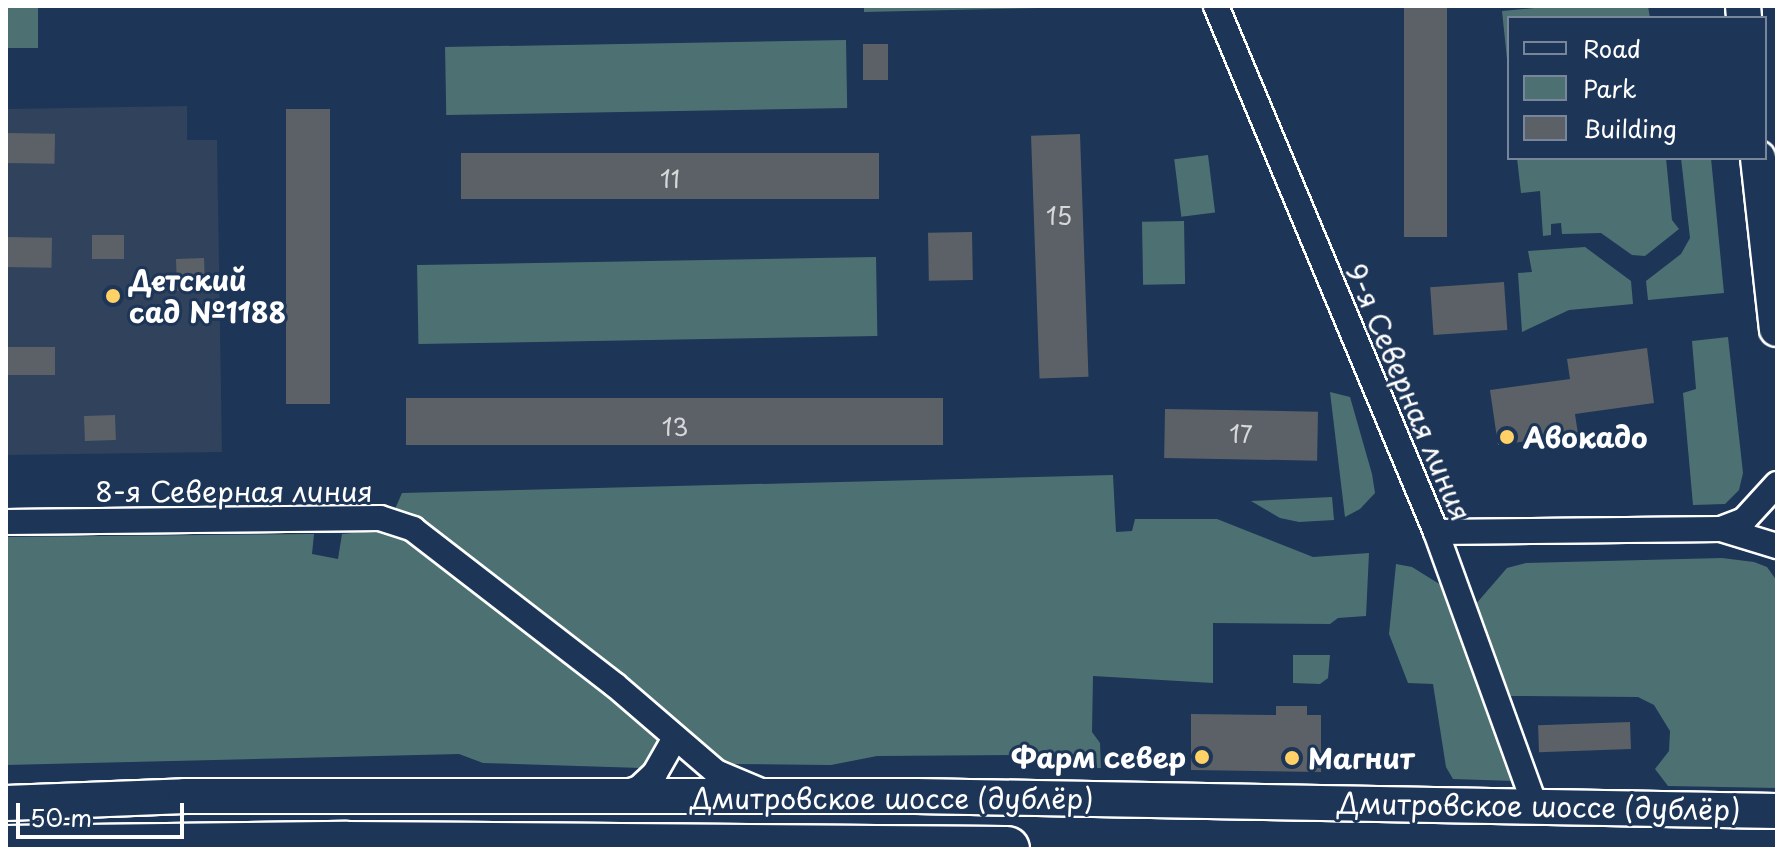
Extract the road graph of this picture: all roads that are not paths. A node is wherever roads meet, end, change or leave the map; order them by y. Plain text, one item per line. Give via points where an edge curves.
1 (1216, 6) edge
2 (1758, 160) edge
3 (1777, 329) edge
4 (1777, 484) edge
5 (6, 522) edge
6 (1721, 529) junction
7 (1436, 532) junction
8 (1777, 546) edge
9 (675, 738) junction
10 (613, 796) junction
11 (774, 796) junction
12 (6, 803) edge
13 (1535, 806) junction
14 (1775, 810) edge
15 (6, 848) edge
16 (1007, 849) edge

1 - 7 street, 9-я Северная линия
2 - 3 street
4 - 6 street via 1744,520
5 - 9 street, 8-я Северная линия via 380,518 413,529 615,685
6 - 7 street
6 - 8 street
7 - 13 street, 9-я Северная линия
9 - 10 street via 655,773 639,788
9 - 11 street, 8-я Северная линия via 716,772
10 - 11 street, Дмитровское шоссе (дублёр)
10 - 12 street, Дмитровское шоссе (дублёр) via 185,796
11 - 13 street, Дмитровское шоссе (дублёр)
13 - 14 street, Дмитровское шоссе (дублёр)
15 - 16 highway via 363,844

